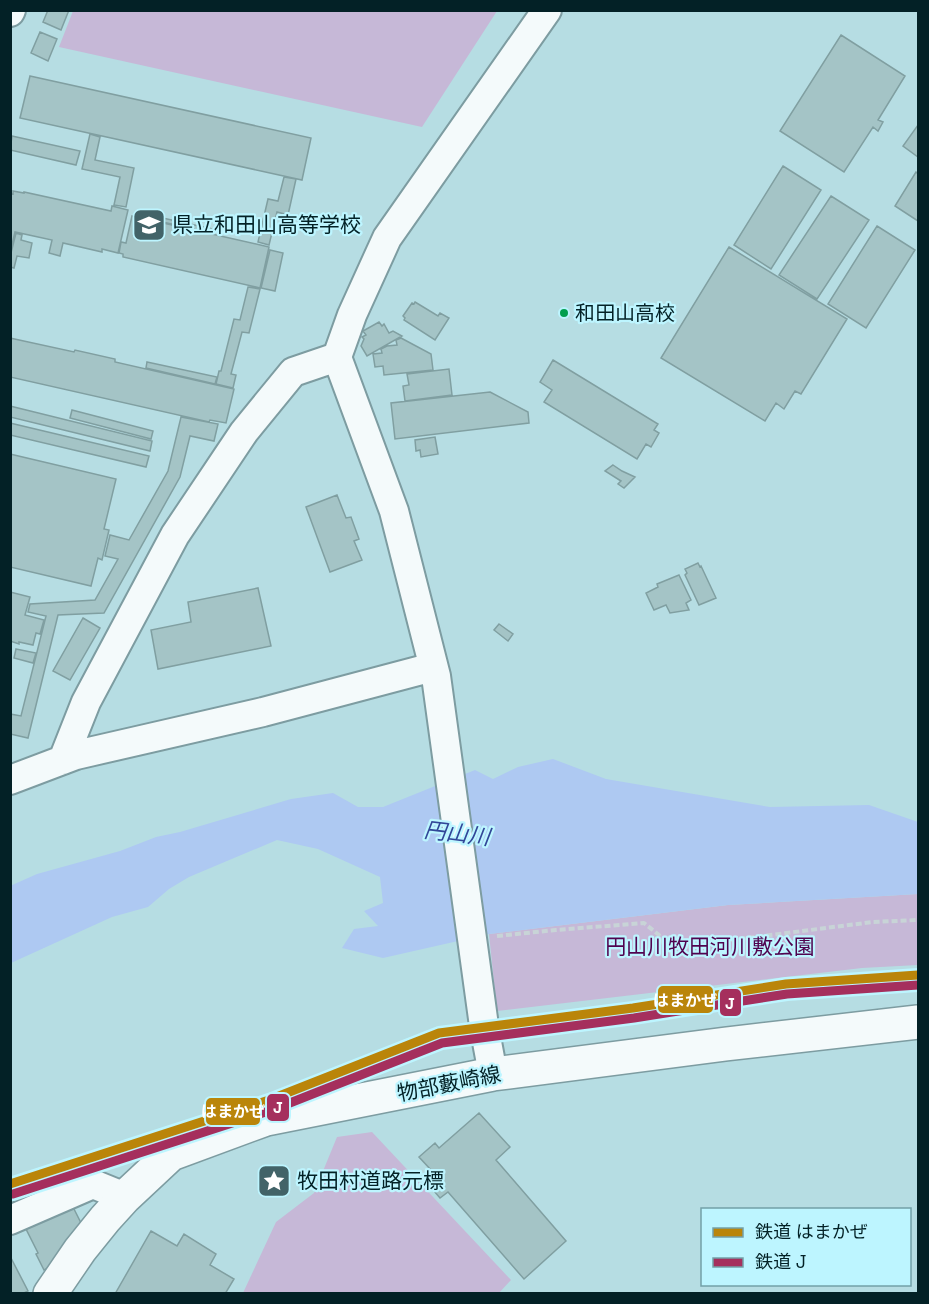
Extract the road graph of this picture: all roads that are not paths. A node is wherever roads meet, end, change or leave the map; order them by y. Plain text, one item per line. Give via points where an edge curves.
1 (547, 10) edge
2 (337, 357) junction
3 (434, 671) junction
4 (63, 759) junction
5 (10, 780) edge
6 (918, 1022) edge
7 (493, 1074) junction
8 (125, 1197) junction
9 (10, 1220) edge
10 (50, 1293) edge

1 - 2 street via 387,238
2 - 3 street via 394,511
2 - 4 street via 293,372 244,432 175,535 86,702
3 - 4 street
3 - 7 street
4 - 5 street
6 - 7 main road, 物部藪崎線
7 - 8 main road, 物部藪崎線 via 266,1119 171,1154
8 - 9 street via 93,1184
8 - 10 main road, 物部藪崎線

